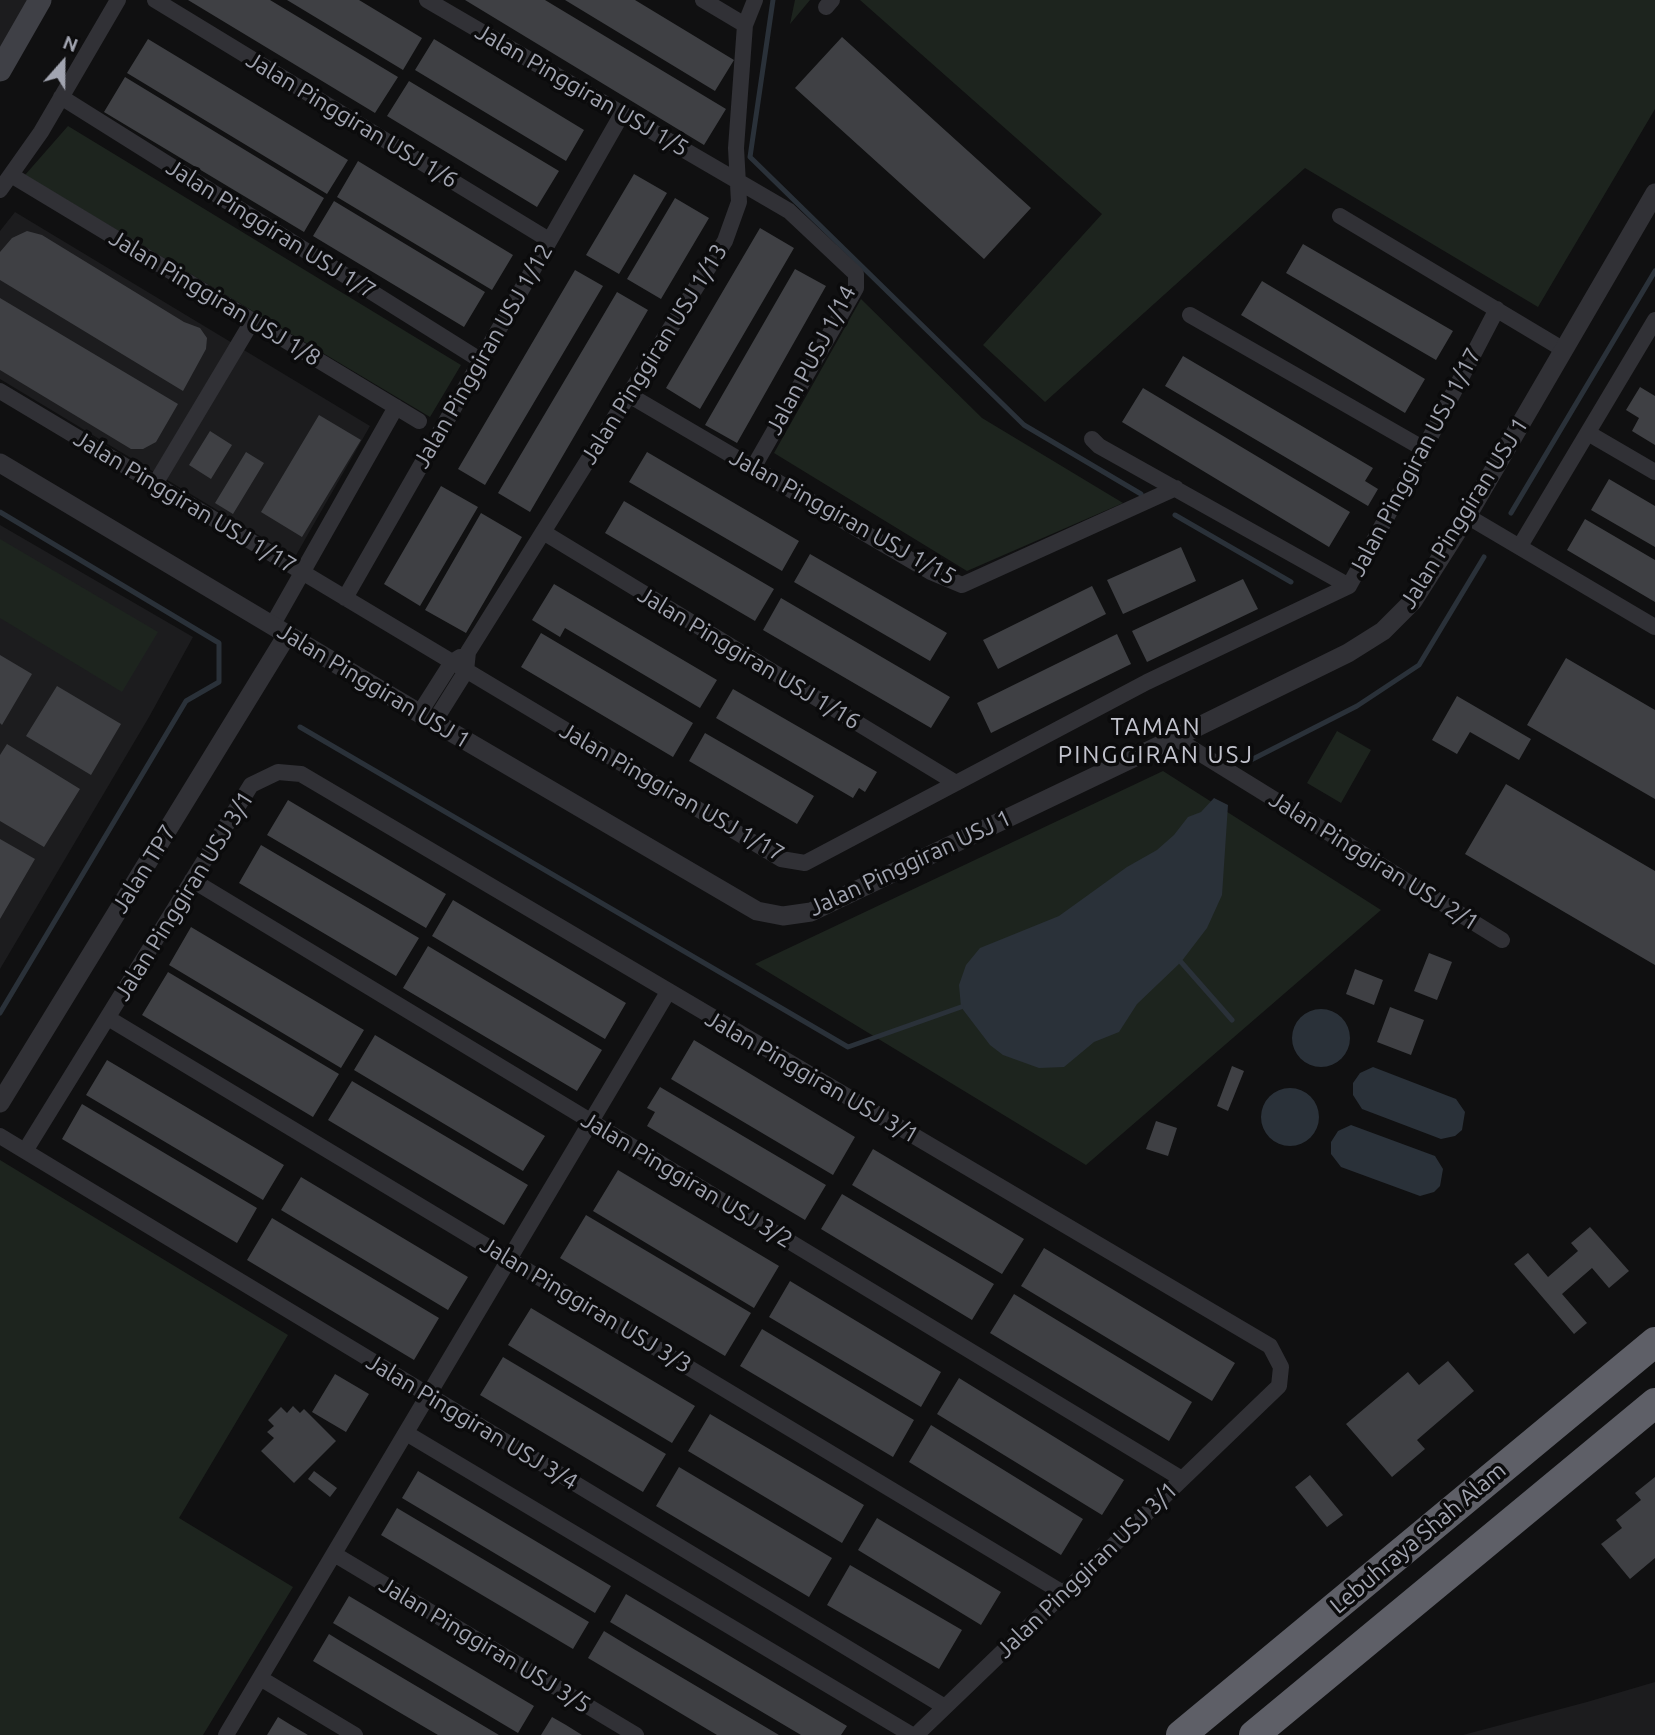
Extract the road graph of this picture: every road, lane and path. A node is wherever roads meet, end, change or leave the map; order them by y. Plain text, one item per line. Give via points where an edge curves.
1 (40, 0) edge
2 (118, 0) edge
3 (155, 0) edge
4 (427, 0) edge
5 (703, 0) edge
6 (755, 0) edge
7 (745, 25) junction
8 (0, 70) edge
9 (61, 97) junction
10 (622, 114) junction
11 (12, 175) junction
12 (737, 181) junction
13 (0, 190) edge
14 (1655, 193) edge
15 (1340, 216) dead end
16 (548, 240) junction
17 (1497, 309) junction
18 (1189, 315) dead end
19 (253, 320) junction
20 (1655, 320) edge
21 (1564, 350) junction
22 (481, 360) junction
23 (0, 391) edge
24 (629, 395) junction
25 (396, 407) junction
26 (419, 421) dead end
27 (1588, 433) junction
28 (1092, 439) dead end
29 (1424, 449) junction
30 (0, 463) edge
31 (752, 468) junction
32 (1655, 472) edge
33 (155, 484) junction
34 (1176, 488) junction
35 (1467, 516) junction
36 (543, 532) junction
37 (1520, 546) junction
38 (302, 572) junction
39 (1349, 586) junction
40 (345, 598) junction
41 (1655, 626) edge
42 (280, 629) junction
43 (468, 652) junction
44 (452, 662) junction
45 (466, 671) junction
46 (427, 718) junction
47 (1175, 738) junction
48 (956, 783) junction
49 (192, 880) junction
50 (1502, 940) dead end
51 (668, 992) junction
52 (107, 1018) junction
53 (0, 1103) edge
54 (591, 1122) junction
55 (0, 1136) edge
56 (25, 1151) junction
57 (509, 1259) junction
58 (1655, 1342) edge
59 (428, 1395) junction
60 (1655, 1403) edge
61 (406, 1433) junction
62 (1182, 1479) junction
63 (334, 1554) junction
64 (1063, 1593) junction
65 (260, 1678) junction
66 (945, 1707) junction
67 (226, 1735) edge
68 (355, 1735) edge
69 (636, 1735) edge
70 (914, 1735) edge
71 (1181, 1735) edge
72 (1254, 1735) edge

1 - 8 main road
2 - 9 street
3 - 16 street, Jalan Pinggiran USJ 1/6
4 - 10 street, Jalan Pinggiran USJ 1/5
5 - 7 street
6 - 7 street, Jalan Pinggiran USJ 1/13
7 - 12 street, Jalan Pinggiran USJ 1/13
9 - 11 street
9 - 22 street, Jalan Pinggiran USJ 1/7
10 - 12 street, Jalan Pinggiran USJ 1/5
10 - 16 street, Jalan Pinggiran USJ 1/12
11 - 13 street
11 - 19 street, Jalan Pinggiran USJ 1/8
12 - 24 street, Jalan Pinggiran USJ 1/13 via 739,202 725,241
12 - 31 street, Jalan PUSJ 1/14 via 789,211 856,274 856,288
14 - 21 street, Jalan Pinggiran USJ 1
15 - 17 street
16 - 22 street, Jalan Pinggiran USJ 1/12
17 - 21 street
17 - 29 street, Jalan Pinggiran USJ 1/17
18 - 29 street
19 - 25 street, Jalan Pinggiran USJ 1/8
19 - 33 street
20 - 27 street
21 - 35 street, Jalan Pinggiran USJ 1
22 - 40 street, Jalan Pinggiran USJ 1/12
23 - 33 street, Jalan Pinggiran USJ 1/17
24 - 31 street, Jalan Pinggiran USJ 1/15
24 - 36 street, Jalan Pinggiran USJ 1/13
25 - 26 street, Jalan Pinggiran USJ 1/8
25 - 38 street
27 - 32 street
27 - 37 street
28 - 34 street
29 - 39 street, Jalan Pinggiran USJ 1/17
30 - 42 street, Jalan Pinggiran USJ 1
31 - 34 street, Jalan Pinggiran USJ 1/15 via 931,572 962,585
33 - 38 street, Jalan Pinggiran USJ 1/17
34 - 39 street
35 - 37 street
35 - 47 street, Jalan Pinggiran USJ 1 via 1413,600 1383,631 1348,653
36 - 43 street, Jalan Pinggiran USJ 1/13
36 - 48 street, Jalan Pinggiran USJ 1/16
37 - 41 street
38 - 40 street, Jalan Pinggiran USJ 1/17
38 - 42 street
39 - 48 street, Jalan Pinggiran USJ 1/17 via 1147,682
40 - 44 street, Jalan Pinggiran USJ 1/17
42 - 46 street, Jalan Pinggiran USJ 1
42 - 53 street, Jalan TP7
43 - 44 street, Jalan Pinggiran USJ 1/13
43 - 45 street, Jalan Pinggiran USJ 1/13
44 - 45 street, Jalan Pinggiran USJ 1/17
44 - 46 street, Jalan Pinggiran USJ 1/13
45 - 46 street, Jalan Pinggiran USJ 1/13
45 - 48 street, Jalan Pinggiran USJ 1/17 via 781,859 804,863
46 - 47 street, Jalan Pinggiran USJ 1 via 757,911 783,916 811,912
47 - 50 street, Jalan Pinggiran USJ 2/1
49 - 51 street, Jalan Pinggiran USJ 3/1 via 251,785 278,772 301,774
49 - 52 street, Jalan Pinggiran USJ 3/1
49 - 54 street, Jalan Pinggiran USJ 3/2
51 - 54 street
51 - 62 street, Jalan Pinggiran USJ 3/1 via 1270,1346 1280,1367 1279,1386
52 - 56 street, Jalan Pinggiran USJ 3/1
52 - 57 street, Jalan Pinggiran USJ 3/3
54 - 57 street
54 - 62 street, Jalan Pinggiran USJ 3/2
55 - 56 street, Jalan Pinggiran USJ 3/4
56 - 59 street, Jalan Pinggiran USJ 3/4
57 - 59 street
57 - 64 street, Jalan Pinggiran USJ 3/3
58 - 71 highway, Lebuhraya Shah Alam
59 - 61 street
59 - 66 street, Jalan Pinggiran USJ 3/4
60 - 72 highway, Lebuhraya Shah Alam
61 - 63 street
61 - 70 street, Jalan Pinggiran USJ 3/4
62 - 64 street, Jalan Pinggiran USJ 3/1
63 - 65 street
63 - 69 street, Jalan Pinggiran USJ 3/5
64 - 66 street, Jalan Pinggiran USJ 3/1
65 - 67 street
65 - 68 street
66 - 70 street, Jalan Pinggiran USJ 3/1

